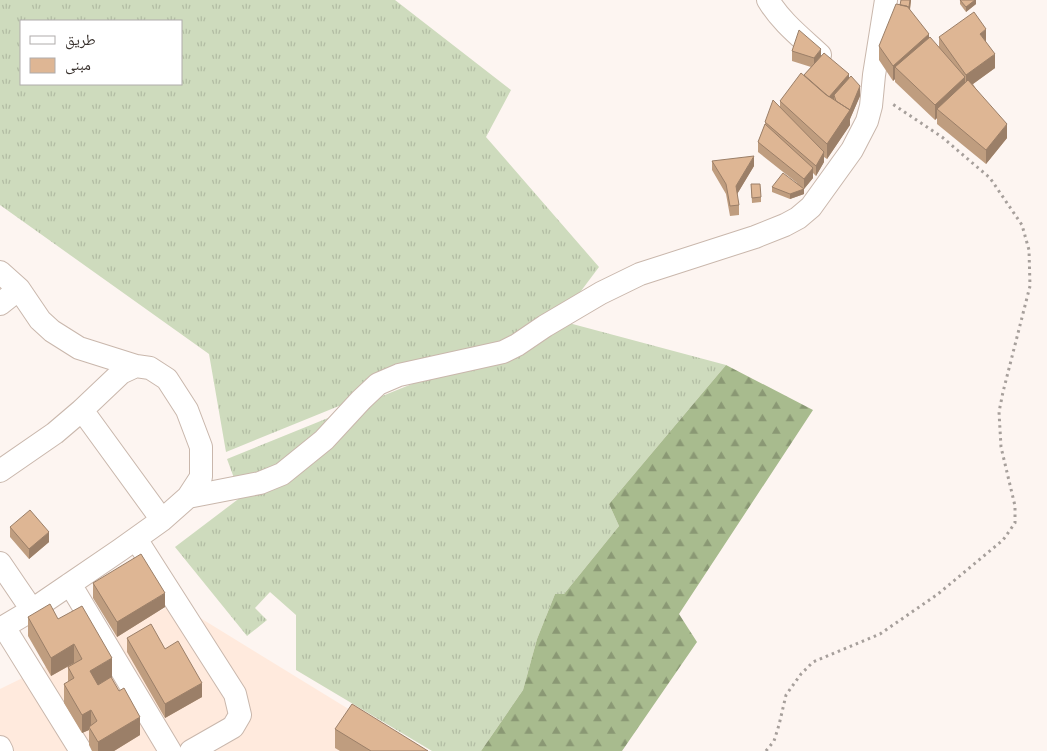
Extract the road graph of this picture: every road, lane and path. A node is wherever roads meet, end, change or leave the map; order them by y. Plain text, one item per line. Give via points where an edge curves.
1 (768, 0) edge
2 (886, 0) edge
3 (832, 66) edge
4 (852, 84) edge
5 (872, 95) junction
6 (0, 272) edge
7 (19, 289) junction
8 (0, 304) edge
9 (136, 366) junction
10 (82, 410) junction
11 (0, 472) edge
12 (188, 497) junction
13 (162, 520) junction
14 (136, 538) junction
15 (0, 563) edge
16 (70, 584) junction
17 (32, 610) junction
18 (2, 628) edge
19 (0, 747) edge
20 (2, 751) edge
21 (81, 751) edge
22 (170, 751) edge
23 (191, 751) edge
24 (766, 751) edge

1 - 3 street via 774,10
2 - 5 street
4 - 5 street
5 - 12 street via 867,121 852,150 811,207 798,218 755,237 640,274 601,293 502,352 399,375 378,384 324,440 282,474 260,483
5 - 24 path via 942,137 990,178 1022,225 1028,250 1030,286 999,412 1001,446 1016,506 1015,523 1003,540 938,594 880,634 813,662 786,694 774,741
6 - 7 street
7 - 8 street
7 - 9 street via 40,320 52,331 79,348
9 - 10 street via 121,373
9 - 12 street via 150,368 167,379 187,410 201,447 201,477
10 - 11 street
10 - 13 street
12 - 13 street
13 - 14 street
14 - 16 street
14 - 23 street via 235,694 240,715 233,727
15 - 17 street
16 - 17 street
16 - 22 street
17 - 18 street
18 - 21 street
19 - 20 street

